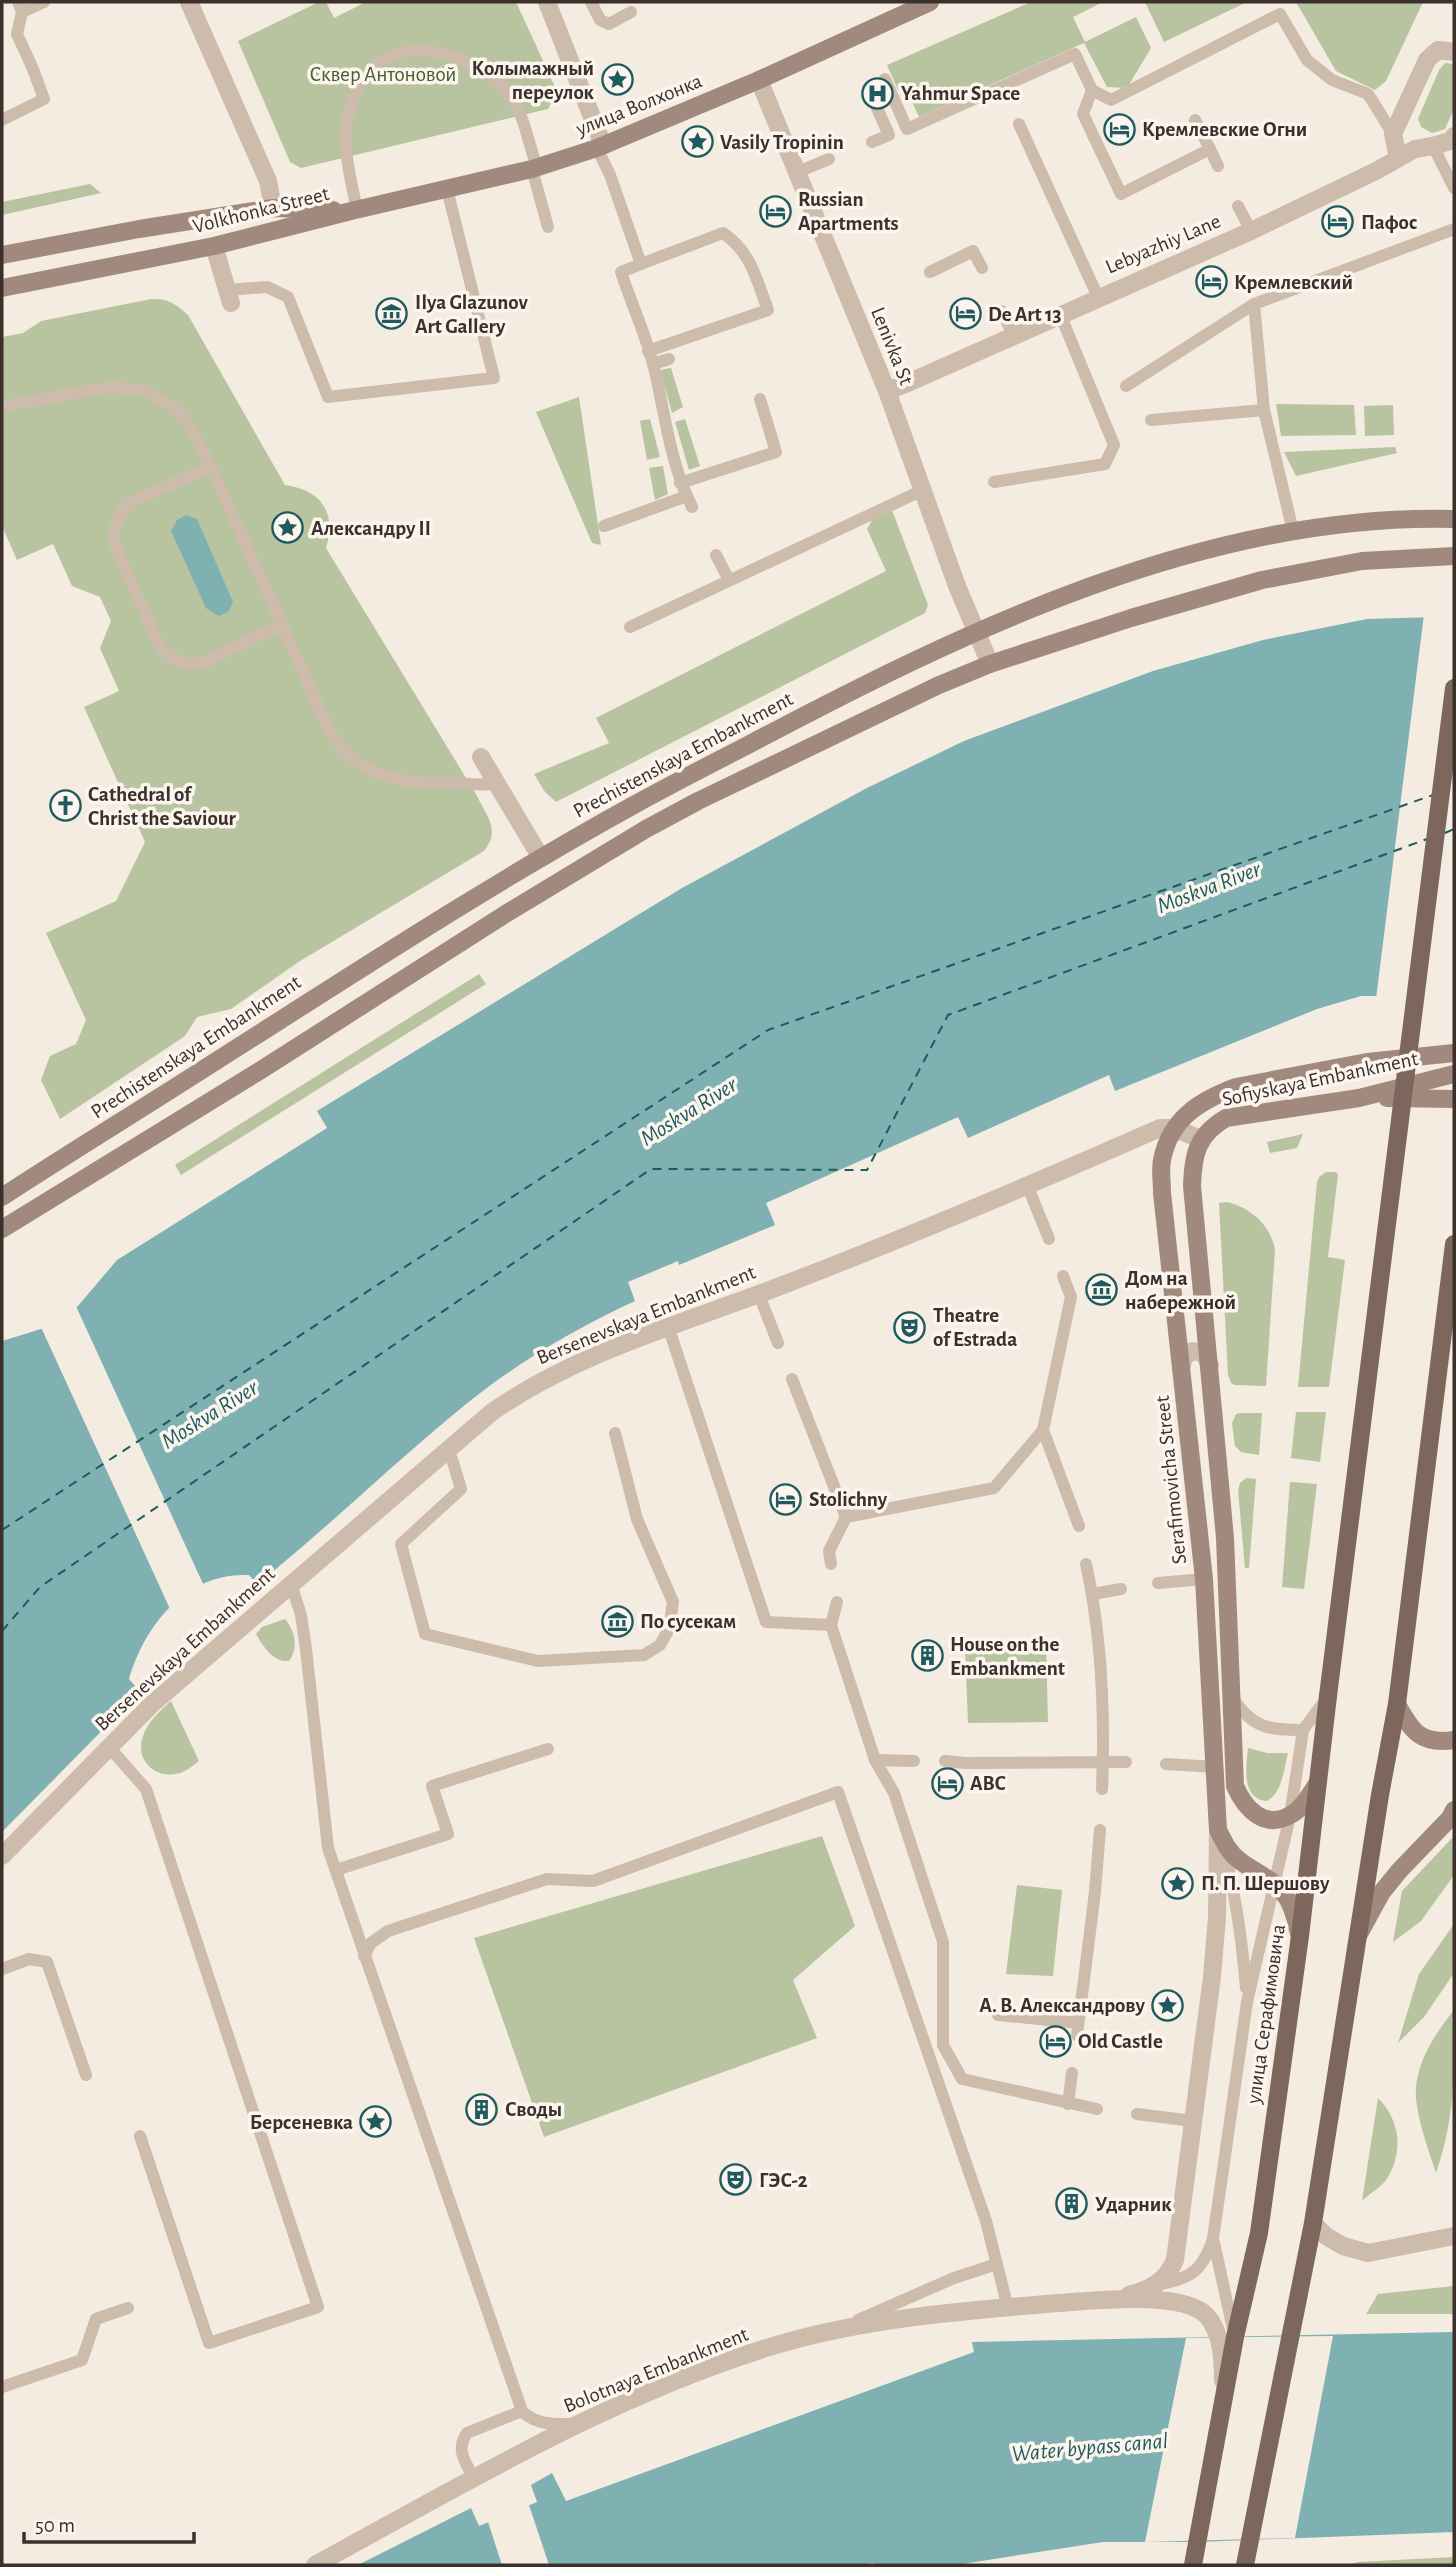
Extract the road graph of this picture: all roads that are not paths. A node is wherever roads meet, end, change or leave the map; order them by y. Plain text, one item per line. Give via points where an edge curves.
1 (44, 2) edge
2 (189, 2) edge
3 (547, 2) edge
4 (592, 2) edge
5 (930, 2) edge
6 (20, 7) edge
7 (631, 12) dead end
8 (1454, 51) edge
9 (759, 79) junction
10 (885, 79) dead end
11 (1092, 90) junction
12 (877, 108) dead end
13 (2, 120) edge
14 (1195, 120) dead end
15 (1018, 124) dead end
16 (1393, 134) junction
17 (1454, 136) edge
18 (873, 142) dead end
19 (1433, 146) junction
20 (600, 147) junction
21 (1210, 149) junction
22 (1398, 158) junction
23 (830, 159) dead end
24 (1218, 166) dead end
25 (534, 168) junction
26 (798, 172) junction
27 (1454, 188) edge
28 (447, 189) junction
29 (1238, 206) dead end
30 (273, 208) junction
31 (354, 210) junction
32 (548, 227) dead end
33 (1454, 229) edge
34 (1251, 231) junction
35 (214, 246) junction
36 (2, 255) edge
37 (641, 264) junction
38 (982, 268) dead end
39 (930, 272) dead end
40 (2, 288) edge
41 (229, 297) joint
42 (1098, 297) junction
43 (1254, 304) junction
44 (1002, 311) dead end
45 (1060, 314) junction
46 (1013, 335) junction
47 (651, 358) junction
48 (669, 359) dead end
49 (1126, 386) dead end
50 (887, 391) junction
51 (760, 399) dead end
52 (2, 405) edge
53 (1264, 410) junction
54 (1151, 420) dead end
55 (211, 467) junction
56 (994, 482) dead end
57 (680, 483) junction
58 (923, 490) junction
59 (1454, 519) edge
60 (604, 526) dead end
61 (1293, 531) junction
62 (716, 555) dead end
63 (1454, 556) edge
64 (729, 580) junction
65 (282, 625) junction
66 (631, 627) dead end
67 (977, 631) junction
68 (990, 664) junction
69 (1454, 688) edge
70 (481, 757) dead end
71 (497, 783) junction
72 (541, 858) junction
73 (1454, 1054) edge
74 (1454, 1074) edge
75 (1359, 1098) junction
76 (1454, 1098) edge
77 (1173, 1128) junction
78 (1201, 1139) junction
79 (1028, 1188) junction
80 (2, 1197) edge
81 (2, 1229) edge
82 (1049, 1239) dead end
83 (1454, 1244) edge
84 (1063, 1276) dead end
85 (759, 1294) junction
86 (668, 1326) junction
87 (778, 1343) dead end
88 (1182, 1365) junction
89 (1210, 1365) junction
90 (792, 1379) dead end
91 (1043, 1430) junction
92 (615, 1433) dead end
93 (446, 1451) junction
94 (846, 1517) junction
95 (1079, 1526) dead end
96 (831, 1564) dead end
97 (1086, 1564) dead end
98 (1204, 1579) junction
99 (1158, 1583) dead end
100 (292, 1584) junction
101 (1121, 1589) dead end
102 (1093, 1594) junction
103 (837, 1602) dead end
104 (831, 1625) junction
105 (1328, 1696) junction
106 (1232, 1697) junction
107 (1397, 1704) junction
108 (1303, 1730) junction
109 (1454, 1740) edge
110 (109, 1747) junction
111 (548, 1749) dead end
112 (875, 1760) junction
113 (945, 1760) dead end
114 (914, 1761) dead end
115 (1104, 1761) junction
116 (1126, 1762) dead end
117 (1166, 1764) dead end
118 (1225, 1766) junction
119 (1317, 1784) junction
120 (1102, 1789) dead end
121 (1453, 1815) edge
122 (1290, 1816) junction
123 (1100, 1830) dead end
124 (1218, 1830) junction
125 (2, 1856) edge
126 (336, 1870) junction
127 (1274, 1883) junction
128 (1359, 1935) junction
129 (1300, 1936) junction
130 (364, 1956) junction
131 (2, 1969) edge
132 (1247, 2002) junction
133 (998, 2015) dead end
134 (1072, 2073) dead end
135 (86, 2075) dead end
136 (1068, 2104) junction
137 (1097, 2109) dead end
138 (1137, 2114) dead end
139 (1193, 2121) junction
140 (140, 2136) dead end
141 (1312, 2223) junction
142 (1454, 2236) edge
143 (1213, 2238) junction
144 (998, 2264) junction
145 (1155, 2286) junction
146 (1115, 2299) junction
147 (128, 2308) dead end
148 (1008, 2308) junction
149 (834, 2331) junction
150 (1226, 2337) junction
151 (2, 2387) edge
152 (522, 2411) junction
153 (583, 2424) junction
154 (474, 2479) junction
155 (315, 2565) edge
156 (1193, 2565) edge
157 (1245, 2565) edge

1 - 6 lane
2 - 30 street via 268,181
3 - 20 street
4 - 7 lane via 600,20 609,23
5 - 9 main road, улица Волхонка
6 - 13 lane via 17,34 44,99
8 - 16 street via 1438,50 1427,60
9 - 20 main road, улица Волхонка
9 - 26 street, Lenivka St
10 - 11 lane via 907,129 1075,54
11 - 16 lane via 1111,100 1172,76 1280,14 1307,60 1332,80 1368,94
11 - 21 lane via 1083,114 1121,194
12 - 18 lane via 889,135
14 - 21 lane
15 - 42 lane
16 - 22 street
17 - 19 street, Lebyazhiy Lane
19 - 22 street, Lebyazhiy Lane
19 - 27 lane
20 - 25 main road, улица Волхонка
20 - 37 lane
21 - 24 lane
22 - 34 street, Lebyazhiy Lane
23 - 26 lane
25 - 28 main road, улица Волхонка
25 - 31 lane via 517,108 501,87 457,58 427,49 405,52 368,74 351,105 345,148
25 - 32 lane
26 - 50 street, Lenivka St
28 - 31 main road, улица Волхонка
28 - 41 lane via 494,378 328,397 288,297 267,287
29 - 34 lane
30 - 31 main road, Volkhonka Street
30 - 36 main road, Volkhonka Street
31 - 35 main road, Volkhonka Street
33 - 43 lane
34 - 42 street, Lebyazhiy Lane
35 - 40 main road, Volkhonka Street
35 - 41 street
37 - 47 lane via 616,274
37 - 47 lane via 723,233 746,253 768,310
38 - 39 lane via 973,251
42 - 45 street, Lebyazhiy Lane
43 - 49 lane
43 - 53 lane
44 - 46 lane
45 - 46 street, Lebyazhiy Lane
45 - 56 lane via 1114,444 1104,464
46 - 50 street, Lebyazhiy Lane
47 - 48 lane
47 - 57 lane
50 - 58 street, Lenivka St
51 - 57 lane via 776,452
52 - 55 lane via 113,387 144,390 182,416
53 - 54 lane
53 - 61 lane
55 - 65 lane
55 - 65 lane via 135,500 125,507 113,530 155,636 174,659 190,664 219,657
57 - 60 lane via 689,501
58 - 64 lane
58 - 67 street, Lenivka St
59 - 61 main road, Prechistenskaya Embankment via 1362,521
61 - 67 main road, Prechistenskaya Embankment via 1139,571
62 - 64 lane
63 - 68 main road via 1362,561 1262,580
64 - 66 lane
65 - 71 lane via 327,725 348,755 379,774 407,783
67 - 68 street, Lenivka St
67 - 72 main road, Prechistenskaya Embankment via 822,706
68 - 81 main road via 646,829
69 - 105 main road, улица Серафимовича, bridge
70 - 71 street
71 - 72 street
72 - 80 main road, Prechistenskaya Embankment
73 - 77 main road, Sofiyskaya Embankment via 1367,1062 1236,1087 1193,1107
74 - 75 main road, Sofiyskaya Embankment
75 - 76 main road
75 - 78 main road, Sofiyskaya Embankment via 1226,1118
77 - 78 street
77 - 79 street, Bersenevskaya Embankment via 1160,1128
77 - 88 main road, Serafimovicha Street via 1161,1160 1162,1193
78 - 89 main road, Serafimovicha Street via 1192,1186
79 - 82 lane
79 - 85 street, Bersenevskaya Embankment
83 - 107 main road
84 - 91 lane via 1071,1297
85 - 86 street, Bersenevskaya Embankment
85 - 87 lane
86 - 93 street, Bersenevskaya Embankment via 516,1394
86 - 104 lane via 766,1622
88 - 89 street via 1192,1351 1203,1353
88 - 98 main road, Serafimovicha Street
89 - 106 main road, Serafimovicha Street via 1225,1538
90 - 94 lane
91 - 94 lane via 994,1488
91 - 95 lane
92 - 93 lane via 637,1519 673,1602 669,1629 660,1645 644,1655 537,1661 425,1634 401,1544 461,1489
93 - 100 street, Bersenevskaya Embankment
94 - 96 lane via 829,1551
97 - 102 lane
98 - 99 lane
98 - 118 main road, Serafimovicha Street
100 - 110 street, Bersenevskaya Embankment via 152,1704
100 - 126 lane via 306,1649 328,1848
101 - 102 lane
102 - 115 lane
103 - 104 lane
104 - 112 lane
105 - 108 lane
105 - 119 main road, улица Серафимовича
106 - 108 lane via 1244,1715 1273,1730
106 - 118 main road, Serafimovicha Street
107 - 109 main road via 1419,1736
107 - 128 main road
108 - 122 lane
110 - 125 street, Bersenevskaya Embankment
110 - 140 lane via 146,1790 318,2307 209,2343
111 - 126 lane via 432,1786 448,1834
112 - 114 lane
112 - 136 lane via 894,1793 943,1942 951,2013 943,2045 962,2079
113 - 115 lane
115 - 116 lane
115 - 120 lane
117 - 118 lane
118 - 122 main road via 1252,1814 1278,1819
118 - 124 main road, Serafimovicha Street
119 - 122 main road
119 - 129 main road, улица Серафимовича
121 - 128 main road via 1382,1892
122 - 127 lane
123 - 133 lane via 1078,2029
124 - 127 main road via 1239,1860
124 - 132 lane via 1233,1880
124 - 139 street via 1213,1965
126 - 130 lane
127 - 129 main road via 1286,1895
127 - 132 lane
128 - 141 main road
129 - 150 main road, улица Серафимовича via 1259,2233
130 - 144 lane via 371,1943 388,1931 547,1879 593,1881 838,1792
130 - 152 lane
131 - 135 lane via 29,1959 47,1962
132 - 143 lane
134 - 136 lane
136 - 137 lane
138 - 139 lane
139 - 145 street via 1175,2259
141 - 142 street via 1343,2246 1368,2253
141 - 157 main road
143 - 145 lane via 1197,2269 1181,2280
143 - 150 lane
144 - 148 lane
144 - 149 lane via 954,2278
145 - 146 street
146 - 148 street, Bolotnaya Embankment
146 - 150 street, Bolotnaya Embankment via 1197,2309
147 - 151 lane via 96,2319 82,2360
148 - 149 street, Bolotnaya Embankment via 894,2319
149 - 153 street, Bolotnaya Embankment via 688,2376
150 - 156 main road, улица Серафимовича via 1224,2397
152 - 153 lane via 548,2424
152 - 154 lane via 467,2434 461,2441 462,2457
153 - 154 street, Bolotnaya Embankment
154 - 155 street, Bolotnaya Embankment

